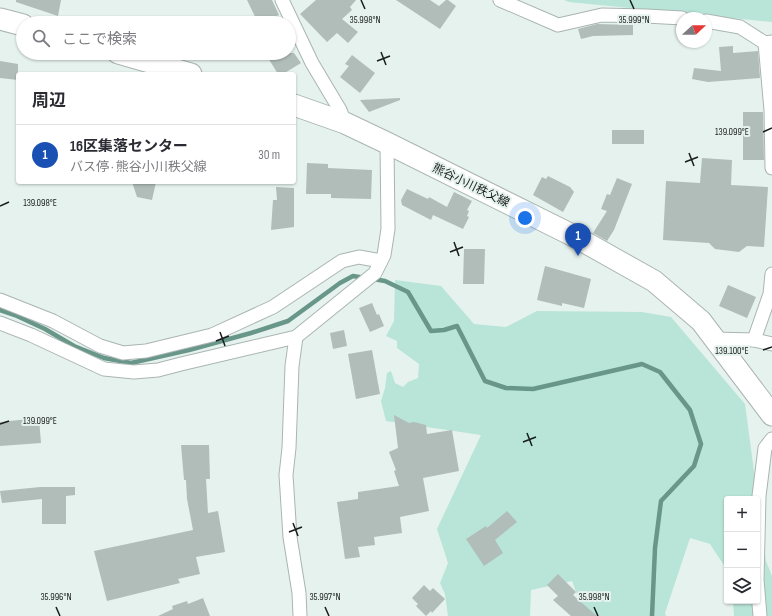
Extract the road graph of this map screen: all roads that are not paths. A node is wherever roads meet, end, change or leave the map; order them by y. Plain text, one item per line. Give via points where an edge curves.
1 (282, 0) edge
2 (500, 0) edge
3 (290, 16) edge
4 (676, 18) edge
5 (0, 19) edge
6 (712, 22) edge
7 (16, 23) edge
8 (296, 29) edge
9 (769, 43) edge
10 (142, 60) edge
11 (184, 72) edge
12 (296, 106) edge
13 (345, 123) junction
14 (387, 143) junction
15 (772, 168) edge
16 (381, 261) junction
17 (772, 274) edge
18 (0, 300) edge
19 (0, 323) edge
20 (296, 337) junction
21 (714, 339) junction
22 (754, 340) junction
23 (772, 344) edge
24 (772, 415) edge
25 (772, 439) edge
26 (300, 616) edge
27 (760, 616) edge

1 - 3 street
2 - 4 street via 558,25 602,16
5 - 7 main road
6 - 9 street via 740,27
8 - 13 street
9 - 15 street
10 - 11 main road
12 - 13 main road, 熊谷小川秩父線
13 - 14 main road, 熊谷小川秩父線
14 - 16 street via 388,229
14 - 21 main road, 熊谷小川秩父線 via 572,235 654,281 701,321
16 - 18 street via 359,257 342,261 273,307 212,334 146,351 123,353 100,346 53,321
16 - 20 street via 371,277
17 - 22 street via 770,294
19 - 20 street via 104,370 134,372 158,370
20 - 26 street via 286,475 290,536
21 - 22 street
21 - 24 main road, 熊谷小川秩父線
22 - 23 street
25 - 27 street via 765,448 759,496 757,580

